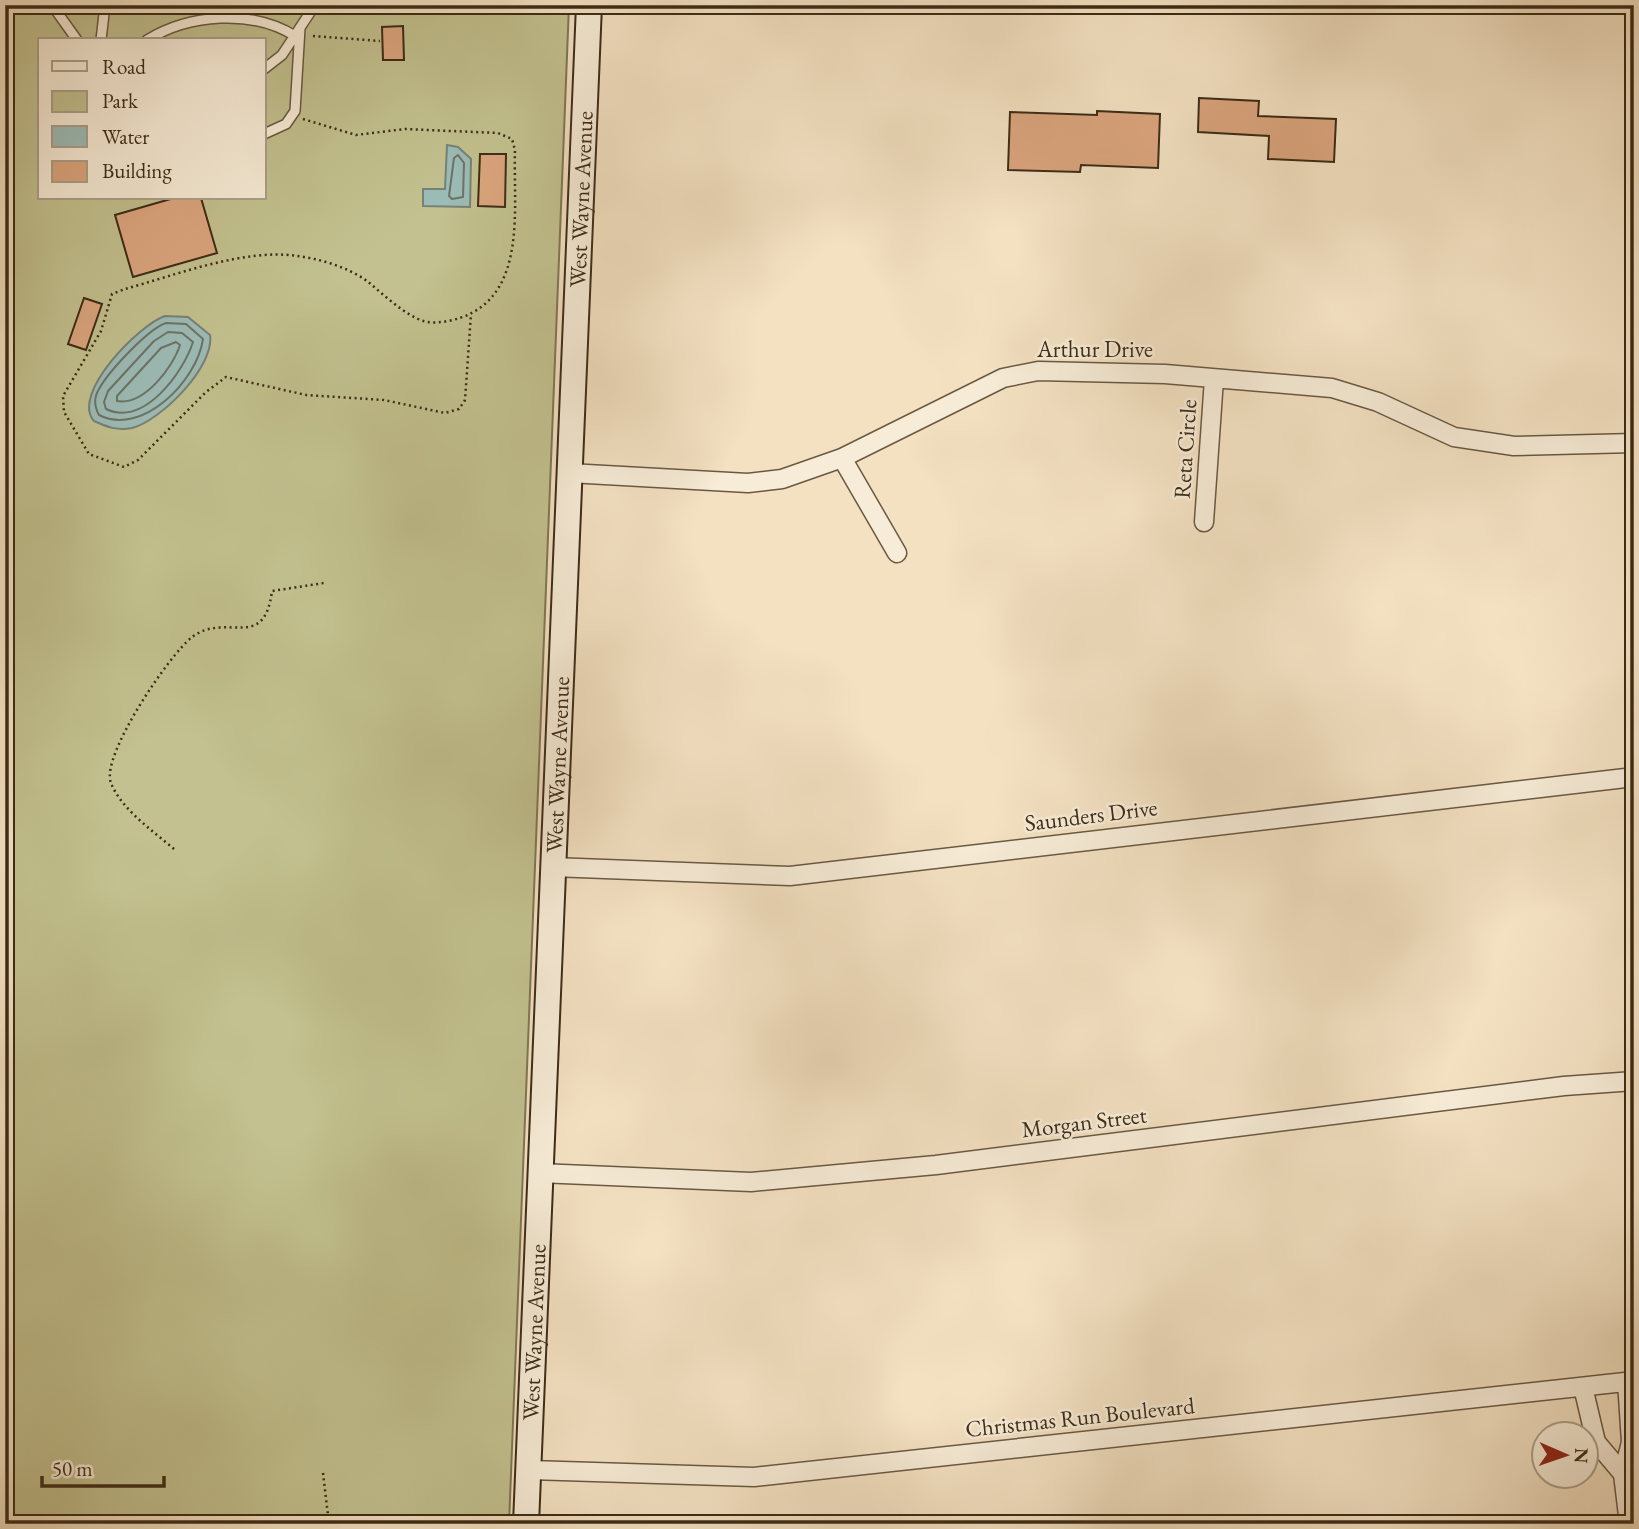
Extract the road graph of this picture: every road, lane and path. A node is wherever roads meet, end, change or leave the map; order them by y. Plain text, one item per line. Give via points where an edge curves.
1 (52, 5) edge
2 (105, 5) edge
3 (314, 5) edge
4 (589, 5) edge
5 (297, 32) junction
6 (313, 36) dead end
7 (76, 38) edge
8 (100, 38) edge
9 (150, 38) edge
10 (380, 41) dead end
11 (266, 67) edge
12 (303, 119) dead end
13 (266, 133) edge
14 (471, 314) junction
15 (1214, 379) junction
16 (1634, 443) edge
17 (842, 458) junction
18 (569, 473) junction
19 (1204, 522) dead end
20 (897, 553) dead end
21 (324, 583) dead end
22 (1634, 777) edge
23 (174, 849) dead end
24 (552, 867) junction
25 (1634, 1081) edge
26 (538, 1173) junction
27 (1630, 1382) edge
28 (1583, 1387) junction
29 (530, 1470) junction
30 (323, 1473) dead end
31 (1623, 1474) junction
32 (329, 1524) edge
33 (526, 1524) edge
34 (1629, 1524) edge

1 - 7 lane
2 - 8 lane
3 - 5 lane
4 - 18 street, West Wayne Avenue
5 - 9 lane via 214,18 186,22
5 - 11 lane via 282,55
5 - 13 lane via 295,111 286,124
6 - 10 path
12 - 14 path via 356,135 405,129 498,133 512,139 511,262 494,298
14 - 14 path via 440,323 422,321 366,281 334,265 298,256 246,257 112,294 101,331 63,396 64,412 89,453 124,467 138,460 226,377 306,395 384,400 445,414 465,400
15 - 16 street, Arthur Drive via 1332,388 1378,402 1454,437 1514,446
15 - 17 street, Arthur Drive via 1076,371 1038,371 1003,378
15 - 19 street, Reta Circle
17 - 18 street, Arthur Drive via 782,479 748,483
17 - 20 street
18 - 24 street, West Wayne Avenue
21 - 23 path via 272,591 270,608 253,628 227,626 194,635 178,650 140,706 110,767 110,781 123,802
22 - 24 street, Saunders Drive via 790,876
24 - 26 street, West Wayne Avenue
25 - 26 street, Morgan Street via 1550,1087 936,1165 764,1181
26 - 29 street, West Wayne Avenue
27 - 28 street, Christmas Run Boulevard
27 - 31 street via 1631,1442
28 - 29 street, Christmas Run Boulevard via 754,1477
28 - 31 street via 1596,1442
29 - 33 street, West Wayne Avenue
30 - 32 path
31 - 34 street

